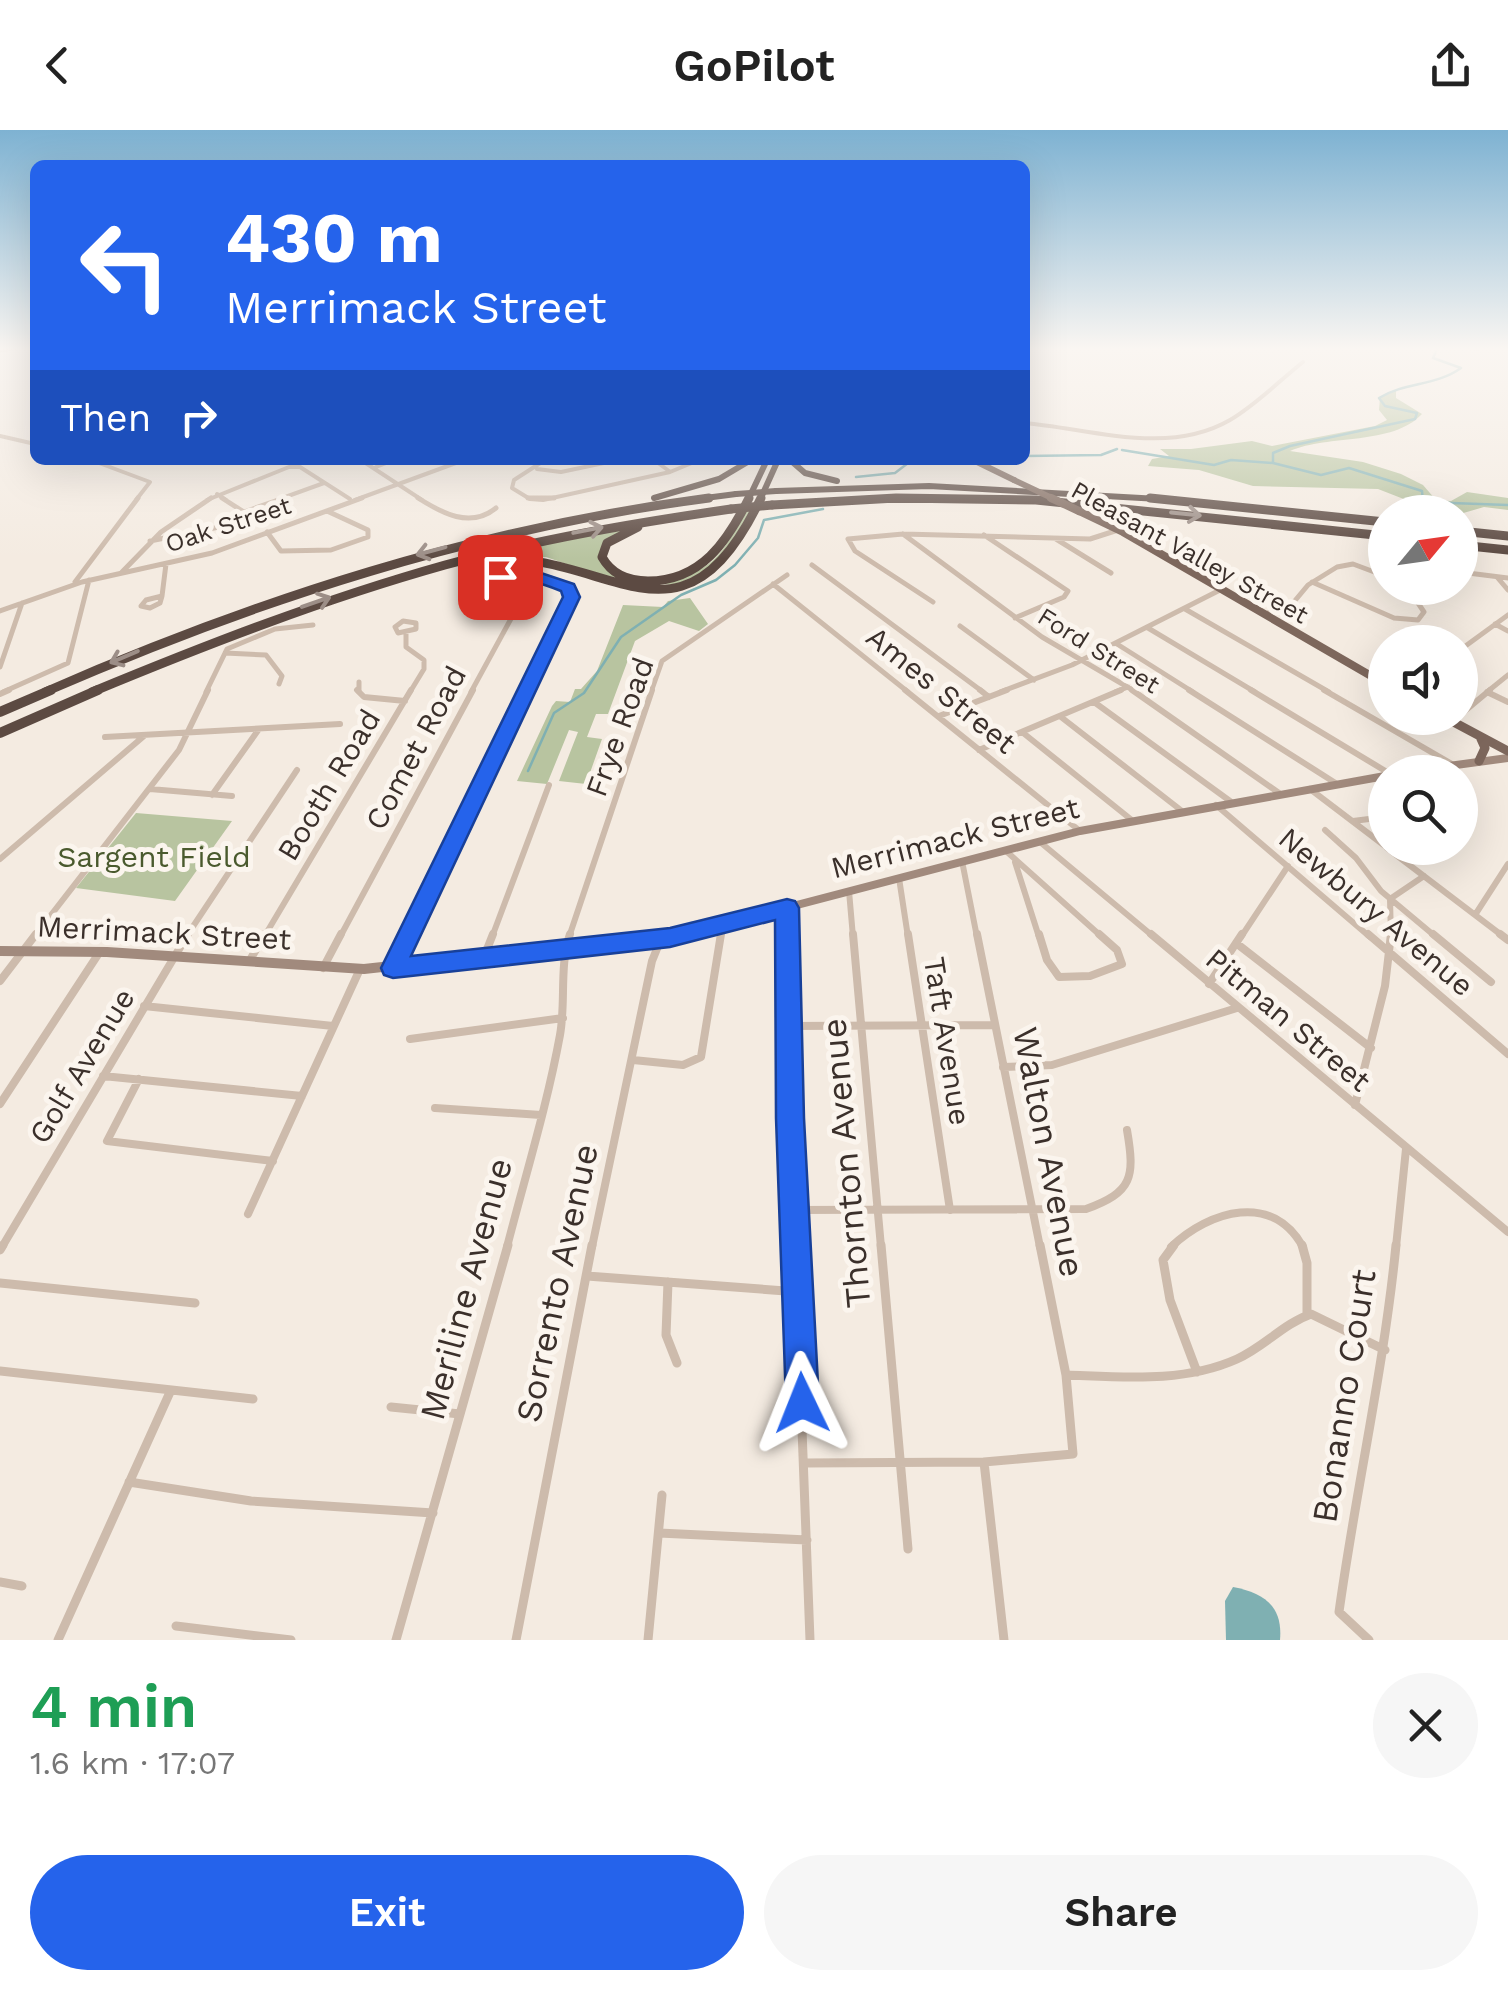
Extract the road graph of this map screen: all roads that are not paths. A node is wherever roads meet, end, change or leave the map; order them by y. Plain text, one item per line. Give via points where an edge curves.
1 (1232, 417) edge
2 (1030, 424) edge
3 (0, 436) edge
4 (30, 443) edge
5 (107, 465) edge
6 (370, 465) edge
7 (382, 465) edge
8 (449, 465) edge
9 (540, 465) edge
10 (594, 465) edge
11 (661, 465) edge
12 (687, 465) edge
13 (744, 465) edge
14 (764, 465) edge
15 (776, 465) edge
16 (795, 465) edge
17 (984, 465) edge
18 (375, 468) junction
19 (536, 469) junction
20 (670, 472) junction
21 (400, 482) junction
22 (324, 483) junction
23 (897, 484) junction
24 (216, 493) junction
25 (351, 500) junction
26 (496, 508) dead end
27 (726, 509) junction
28 (324, 510) junction
29 (1368, 520) edge
30 (560, 521) junction
31 (219, 527) dead end
32 (1118, 530) junction
33 (267, 532) junction
34 (1478, 532) edge
35 (903, 534) junction
36 (1368, 534) edge
37 (983, 535) junction
38 (1508, 536) edge
39 (1055, 538) junction
40 (149, 542) junction
41 (1478, 547) edge
42 (1508, 550) edge
43 (166, 564) junction
44 (812, 565) dead end
45 (1368, 568) edge
46 (1111, 572) dead end
47 (121, 573) junction
48 (1478, 574) edge
49 (787, 575) dead end
50 (1498, 577) junction
51 (392, 578) junction
52 (1508, 578) edge
53 (89, 580) junction
54 (1312, 582) junction
55 (74, 584) junction
56 (773, 584) junction
57 (1222, 590) junction
58 (1508, 590) edge
59 (162, 596) dead end
60 (22, 602) junction
61 (934, 602) dead end
62 (1419, 605) edge
63 (1184, 608) junction
64 (0, 611) edge
65 (1264, 615) junction
66 (1508, 615) edge
67 (1015, 618) junction
68 (1495, 624) junction
69 (313, 625) dead end
70 (960, 626) dead end
71 (1147, 627) junction
72 (1508, 631) edge
73 (406, 634) dead end
74 (1478, 637) edge
75 (1116, 643) junction
76 (225, 652) junction
77 (1082, 660) junction
78 (0, 667) edge
79 (1368, 674) edge
80 (1508, 675) edge
81 (1034, 680) junction
82 (359, 682) dead end
83 (279, 684) dead end
84 (1128, 687) junction
85 (1487, 692) junction
86 (0, 694) edge
87 (988, 698) junction
88 (1478, 699) edge
89 (405, 701) junction
90 (1094, 702) junction
91 (1508, 702) edge
92 (0, 712) edge
93 (938, 716) junction
94 (1060, 716) junction
95 (340, 724) dead end
96 (260, 728) junction
97 (188, 732) junction
98 (1022, 732) junction
99 (0, 734) edge
100 (146, 734) junction
101 (1477, 735) edge
102 (1478, 735) edge
103 (105, 737) dead end
104 (979, 750) junction
105 (1507, 751) edge
106 (1437, 755) edge
107 (1479, 761) joint
108 (1368, 763) edge
109 (297, 770) dead end
110 (1368, 778) edge
111 (1337, 784) junction
112 (549, 785) dead end
113 (1310, 788) junction
114 (149, 789) junction
115 (1279, 793) junction
116 (212, 794) junction
117 (232, 796) dead end
118 (1230, 801) junction
119 (1214, 804) junction
120 (1182, 810) junction
121 (1368, 819) edge
122 (1134, 820) junction
123 (1352, 821) junction
124 (1325, 830) dead end
125 (1080, 832) junction
126 (1368, 833) edge
127 (1039, 841) junction
128 (1005, 850) junction
129 (0, 858) edge
130 (962, 861) junction
131 (1015, 862) junction
132 (1508, 864) edge
133 (1410, 865) edge
134 (1288, 866) junction
135 (1424, 876) junction
136 (899, 878) junction
137 (849, 891) junction
138 (1390, 899) junction
139 (787, 908) junction
140 (1476, 915) junction
141 (722, 926) junction
142 (661, 939) junction
143 (1508, 940) edge
144 (1236, 944) junction
145 (566, 949) junction
146 (22, 950) junction
147 (0, 951) edge
148 (100, 952) junction
149 (1390, 952) junction
150 (173, 957) junction
151 (483, 959) junction
152 (248, 963) junction
153 (323, 968) junction
154 (393, 968) junction
155 (360, 969) junction
156 (0, 981) edge
157 (1491, 982) dead end
158 (1209, 984) junction
159 (144, 1006) junction
160 (1238, 1008) junction
161 (563, 1018) junction
162 (996, 1025) junction
163 (333, 1026) junction
164 (789, 1026) junction
165 (861, 1026) junction
166 (922, 1026) junction
167 (410, 1038) dead end
168 (1371, 1048) junction
169 (1508, 1054) edge
170 (633, 1060) junction
171 (1004, 1067) junction
172 (103, 1076) junction
173 (139, 1079) junction
174 (302, 1096) junction
175 (0, 1104) edge
176 (1355, 1105) junction
177 (436, 1108) dead end
178 (541, 1116) junction
179 (1127, 1130) dead end
180 (1406, 1148) junction
181 (273, 1161) junction
182 (795, 1210) junction
183 (878, 1210) junction
184 (950, 1210) junction
185 (1032, 1210) junction
186 (248, 1214) dead end
187 (1508, 1232) edge
188 (0, 1250) edge
189 (587, 1276) junction
190 (668, 1282) junction
191 (0, 1283) edge
192 (799, 1292) junction
193 (195, 1303) dead end
194 (1306, 1315) junction
195 (1386, 1350) junction
196 (677, 1363) dead end
197 (0, 1370) edge
198 (1197, 1372) junction
199 (1066, 1375) junction
200 (171, 1390) junction
201 (253, 1399) dead end
202 (391, 1407) dead end
203 (460, 1414) junction
204 (984, 1462) junction
205 (804, 1463) junction
206 (900, 1463) junction
207 (129, 1482) junction
208 (662, 1495) dead end
209 (432, 1513) junction
210 (658, 1533) junction
211 (807, 1540) junction
212 (908, 1550) dead end
213 (0, 1582) edge
214 (22, 1586) dead end
215 (176, 1626) dead end
216 (58, 1640) edge
217 (291, 1640) edge
218 (396, 1640) edge
219 (516, 1640) edge
220 (648, 1640) edge
221 (810, 1640) edge
222 (1004, 1640) edge
223 (1369, 1640) edge

1 - 2 street via 1207,431 1127,436
3 - 4 street
5 - 55 street via 150,482
6 - 18 street
7 - 18 street
8 - 21 street, Oak Street
9 - 19 street
10 - 19 street
11 - 20 street
12 - 20 street
13 - 30 highway via 695,488
14 - 27 highway via 724,546 697,570 642,582 616,574 604,562 604,547 619,534
15 - 51 highway via 732,553 686,584 629,588 572,565 527,557
16 - 23 highway via 820,478
17 - 32 main road, Pleasant Valley Street, bridge
18 - 21 street
19 - 20 street via 511,485 536,500
21 - 25 street, Oak Street
21 - 26 street via 453,520
22 - 24 street via 294,466
22 - 24 street via 242,512
22 - 25 street
23 - 29 highway via 1106,492
23 - 30 highway, bridge via 736,494
24 - 40 street
25 - 28 street, Oak Street
27 -> 36 highway, bridge via 896,498 1018,500
51 -> 27 highway via 558,536
28 - 33 street, Oak Street
28 - 33 street via 360,524 368,537 331,550 281,551
30 -> 92 highway via 418,554 296,592
31 - 40 street
32 - 39 street via 1096,539
32 - 57 main road, Pleasant Valley Street
33 - 43 street, Oak Street
34 - 38 highway
35 - 37 street
35 - 61 street via 848,539 855,552
35 - 67 street, Ford Street
37 - 39 street
37 - 67 street via 1068,591
39 - 46 street
40 - 47 street
41 - 42 highway
43 - 47 street, Oak Street
43 - 59 street
44 - 87 street
45 - 54 street via 1344,564
47 - 53 street, Oak Street
48 - 50 street
49 - 56 street, Frye Road
50 - 52 street
50 - 58 street
99 -> 51 highway via 200,645
53 - 55 street, Oak Street
53 - 86 street via 68,662
54 - 62 street via 1394,618 1418,620 1424,612
54 - 65 street via 1293,603
55 - 60 street, Oak Street
56 - 93 street, Ames Street
56 - 145 street, Frye Road via 662,660
57 - 63 street
57 - 65 main road, Pleasant Valley Street
60 - 64 street, Oak Street
60 - 78 street
63 - 71 street
63 - 106 street
65 - 79 main road, Pleasant Valley Street
66 - 68 street
67 - 77 street, Ford Street
68 - 72 street
68 - 74 street
69 - 76 street via 271,630
70 - 81 street
71 - 75 street
71 - 108 street
73 - 89 street, Booth Road via 407,649 426,665
75 - 77 street
75 - 111 street
76 - 83 street via 266,656 282,676
76 - 97 street
77 - 81 street
77 - 84 street, Ford Street
80 - 85 street
81 - 87 street
82 - 89 street via 364,697
84 - 90 street
84 - 115 street, Ford Street
85 - 88 street
85 - 91 street
87 - 93 street
89 - 152 street, Booth Road
90 - 94 street
90 - 118 street
93 - 104 street, Ames Street
94 - 98 street
94 - 120 street
95 - 96 street
96 - 97 street
96 - 116 street
97 - 100 street
97 - 114 street
98 - 104 street
98 - 122 street
100 - 103 street
100 - 129 street
101 - 107 main road via 1485,748
102 - 105 main road
104 - 125 street, Ames Street
105 - 107 main road
109 - 150 street, Golf Avenue
110 - 111 main road, Merrimack Street
111 - 113 main road, Merrimack Street
112 - 151 street
113 - 115 main road, Merrimack Street
113 - 123 street
114 - 116 street
114 - 146 street
115 - 118 main road, Merrimack Street
116 - 117 street
118 - 119 main road, Merrimack Street
119 - 120 main road, Merrimack Street
119 - 134 street, Newbury Avenue
120 - 122 main road, Merrimack Street
121 - 123 street
122 - 125 main road, Merrimack Street
123 - 126 street
124 - 138 street
125 - 127 main road, Merrimack Street
127 - 128 main road, Merrimack Street
127 - 158 street, Pitman Street
128 - 130 main road, Merrimack Street
128 - 131 street
130 - 136 main road, Merrimack Street
130 - 162 street, Walton Avenue
131 - 131 street via 1117,950 1122,964 1059,978
132 - 140 street
133 - 135 street
134 - 144 street
134 - 149 street, Newbury Avenue
135 - 138 street
135 - 140 street
136 - 137 main road, Merrimack Street
136 - 166 street, Taft Avenue
137 - 139 main road, Merrimack Street
137 - 165 street, Thornton Avenue
138 - 149 street
138 - 157 street
139 - 141 main road, Merrimack Street
139 - 164 street
140 - 143 street
141 - 142 main road, Merrimack Street
141 - 170 street via 701,1056 682,1065
142 - 145 main road, Merrimack Street
142 - 170 street, Sorrento Avenue
144 - 158 street
144 - 168 street
145 - 151 main road, Merrimack Street
145 - 161 street, Meriline Avenue
146 - 147 main road, Merrimack Street
146 - 148 main road, Merrimack Street
146 - 156 street
148 - 150 main road, Merrimack Street
148 - 175 street
149 - 168 street
149 - 169 street, Newbury Avenue
150 - 152 main road, Merrimack Street
150 - 159 street, Golf Avenue
151 - 154 main road, Merrimack Street
152 - 153 main road, Merrimack Street
153 - 154 street, Comet Road via 518,604 520,596 499,578 541,578 568,588 571,597
153 - 155 main road, Merrimack Street
154 - 155 main road, Merrimack Street
155 - 163 street
158 - 160 street, Pitman Street
159 - 163 street
159 - 172 street, Golf Avenue
160 - 171 street via 1052,1065
160 - 176 street, Pitman Street
161 - 167 street
161 - 178 street, Meriline Avenue
162 - 166 street
162 - 171 street, Walton Avenue
163 - 174 street
164 - 165 street
164 - 182 street
165 - 166 street
165 - 183 street, Thornton Avenue
166 - 184 street, Taft Avenue
168 - 176 street
170 - 189 street, Sorrento Avenue
171 - 185 street, Walton Avenue
172 - 173 street
172 - 188 street, Golf Avenue
173 - 174 street
173 - 181 street via 107,1141
174 - 181 street
176 - 180 street, Pitman Street
177 - 178 street
178 - 203 street, Meriline Avenue
179 - 185 street via 1133,1172 1122,1192 1086,1209
180 - 187 street, Pitman Street
180 - 195 street, Bonanno Court
181 - 186 street
182 - 183 street
182 - 192 street
183 - 184 street
183 - 206 street, Thornton Avenue
184 - 185 street
185 - 199 street, Walton Avenue
189 - 190 street
189 - 219 street, Sorrento Avenue
190 - 192 street
190 - 196 street via 667,1342
191 - 193 street
192 - 205 street
194 - 195 street
194 - 198 street via 1240,1358
194 - 198 street via 1307,1258 1280,1220 1246,1210 1180,1236 1166,1251 1164,1274
195 - 223 street, Bonanno Court via 1338,1612
197 - 200 street
198 - 199 street
199 - 204 street, Walton Avenue via 1073,1454
200 - 201 street
200 - 207 street
202 - 203 street
203 - 209 street, Meriline Avenue
204 - 206 street
204 - 222 street
205 - 206 street
205 - 211 street
206 - 212 street, Thornton Avenue
207 - 209 street via 290,1504
207 - 216 street
208 - 210 street
209 - 218 street, Meriline Avenue
210 - 211 street
210 - 220 street
211 - 221 street
213 - 214 street
215 - 217 street

